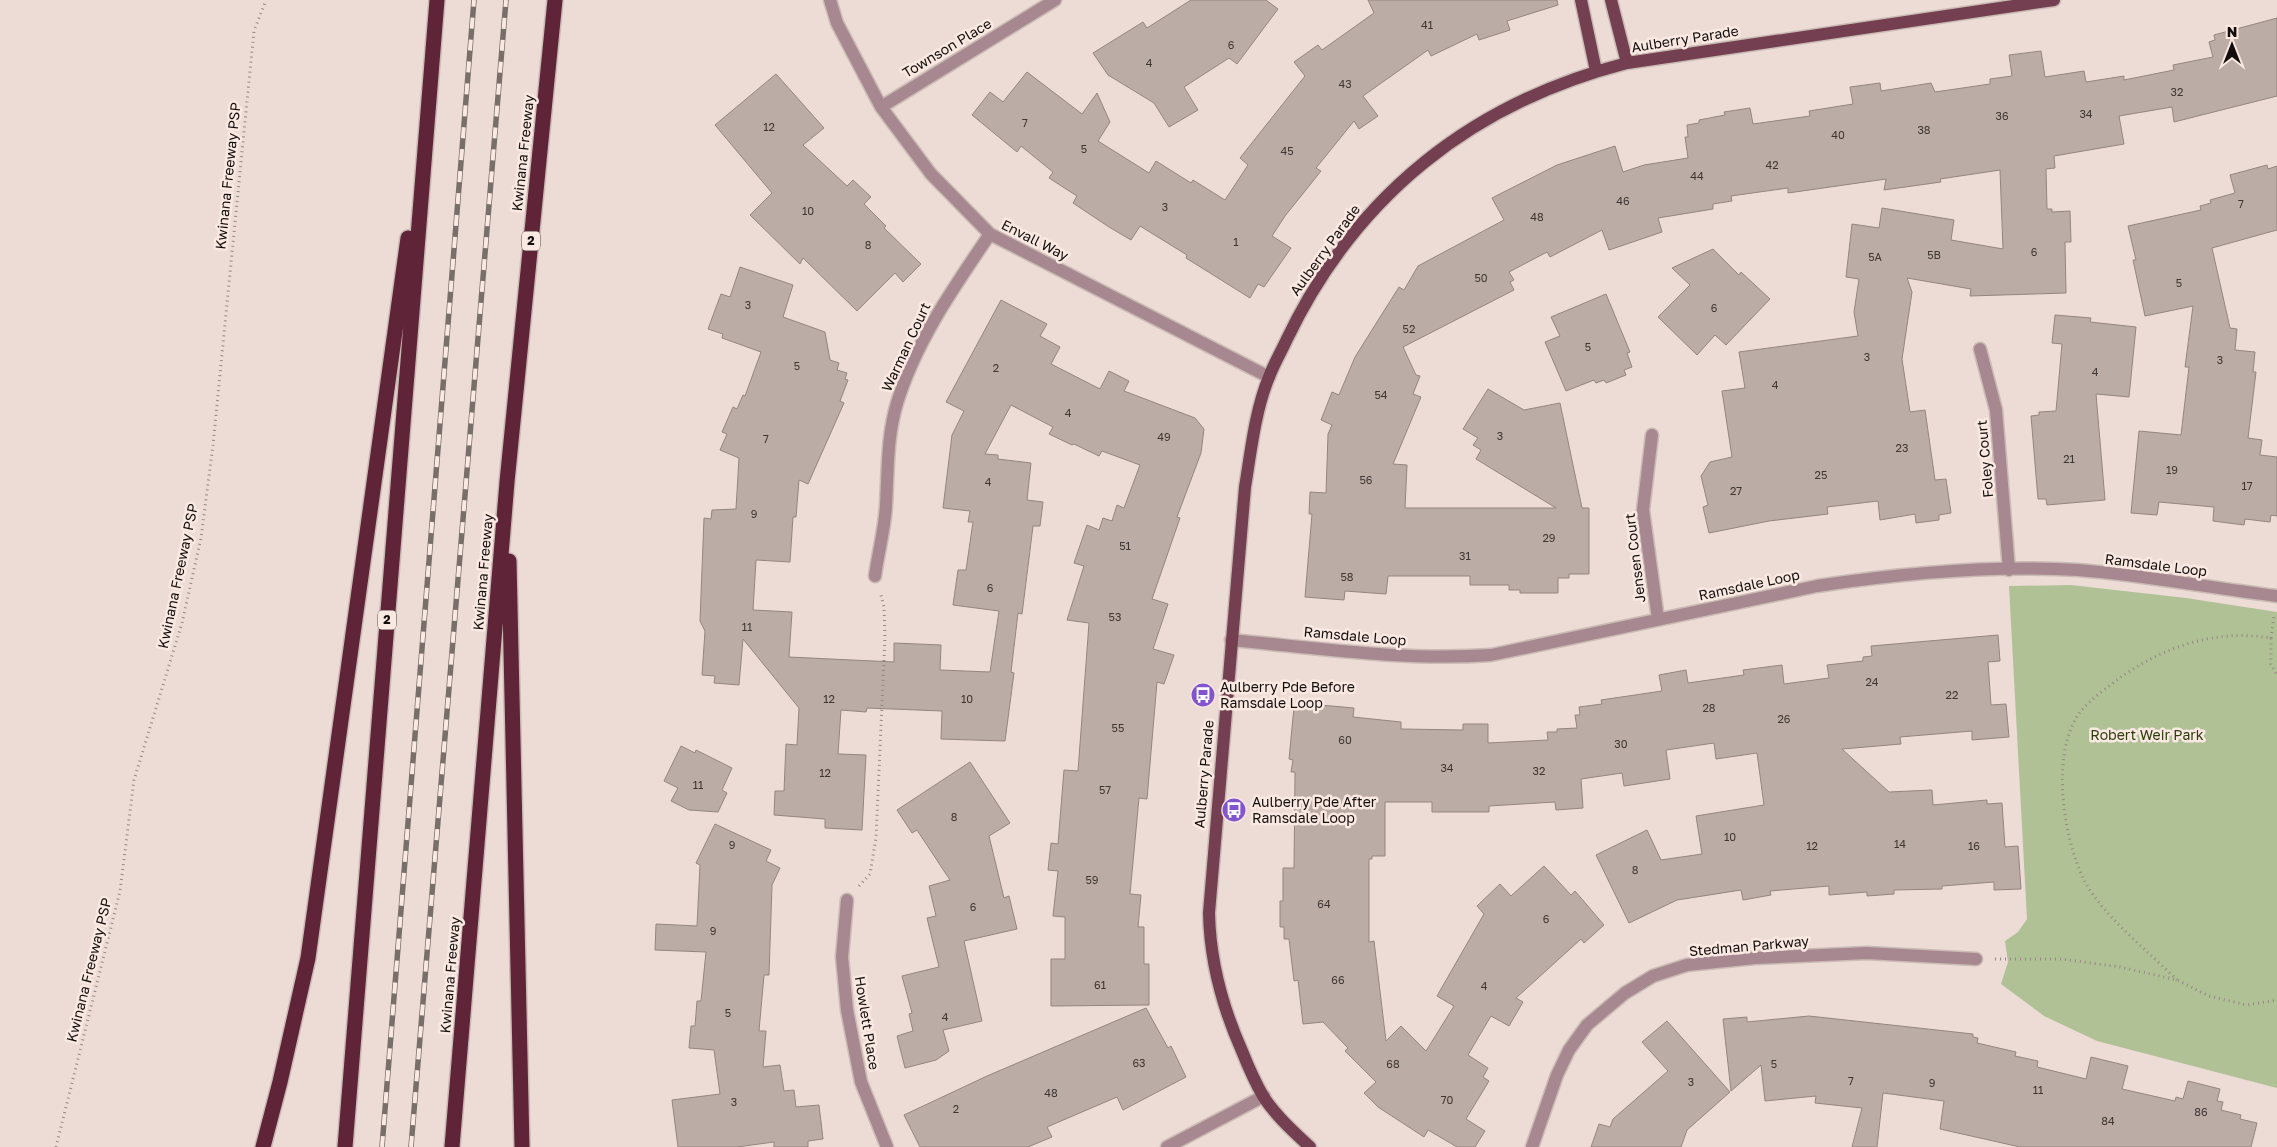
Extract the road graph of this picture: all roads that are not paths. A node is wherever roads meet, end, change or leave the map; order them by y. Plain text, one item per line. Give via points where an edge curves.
1 (437, 0) edge
2 (555, 0) edge
3 (830, 0) edge
4 (1055, 0) edge
5 (1581, 0) edge
6 (1611, 0) edge
7 (2054, 0) edge
8 (1627, 63) junction
9 (1596, 71) junction
10 (428, 92) junction
11 (881, 107) junction
12 (990, 234) junction
13 (1980, 349) dead end
14 (1268, 377) junction
15 (1652, 435) dead end
16 (507, 482) junction
17 (2009, 570) junction
18 (874, 576) road end
19 (2277, 596) edge
20 (1658, 619) junction
21 (1231, 640) junction
22 (847, 900) road end
23 (1976, 959) road end
24 (1264, 1096) junction
25 (264, 1147) edge
26 (345, 1147) edge
27 (452, 1147) edge
28 (522, 1147) edge
29 (886, 1147) edge
30 (1167, 1147) edge
31 (1310, 1147) edge
32 (1532, 1147) edge

1 - 10 highway, 2
2 - 16 highway, Kwinana Freeway / 2
3 - 11 street, Envall Way via 837,23
4 - 11 street, Townson Place
5 - 9 main road
6 - 8 main road
7 - 8 main road, Aulberry Parade
8 - 9 main road, Aulberry Parade
9 - 14 main road, Aulberry Parade via 1505,108 1458,136 1383,198 1323,274
10 - 25 highway via 308,958
10 - 26 highway, 2
11 - 12 street, Envall Way via 931,174
12 - 14 street, Envall Way
12 - 18 street, Warman Court via 943,304 917,353 897,403 888,445 886,507
13 - 17 street, Foley Court via 1996,410
14 - 21 main road, Aulberry Parade via 1244,487
15 - 20 street, Jensen Court via 1643,510
16 - 27 highway, Kwinana Freeway / 2
16 - 28 highway
17 - 19 street, Ramsdale Loop via 2078,570
17 - 20 street, Ramsdale Loop via 1865,579
20 - 21 street, Ramsdale Loop via 1491,656 1444,658
21 - 24 main road, Aulberry Parade via 1208,913 1209,939 1221,1000
22 - 29 street, Howlett Place via 842,957 847,1010 861,1082
23 - 32 street, Stedman Parkway via 1866,953 1755,958 1686,965 1653,976 1625,993 1587,1025 1568,1050 1556,1075
24 - 30 street
24 - 31 main road, Aulberry Parade via 1291,1130

